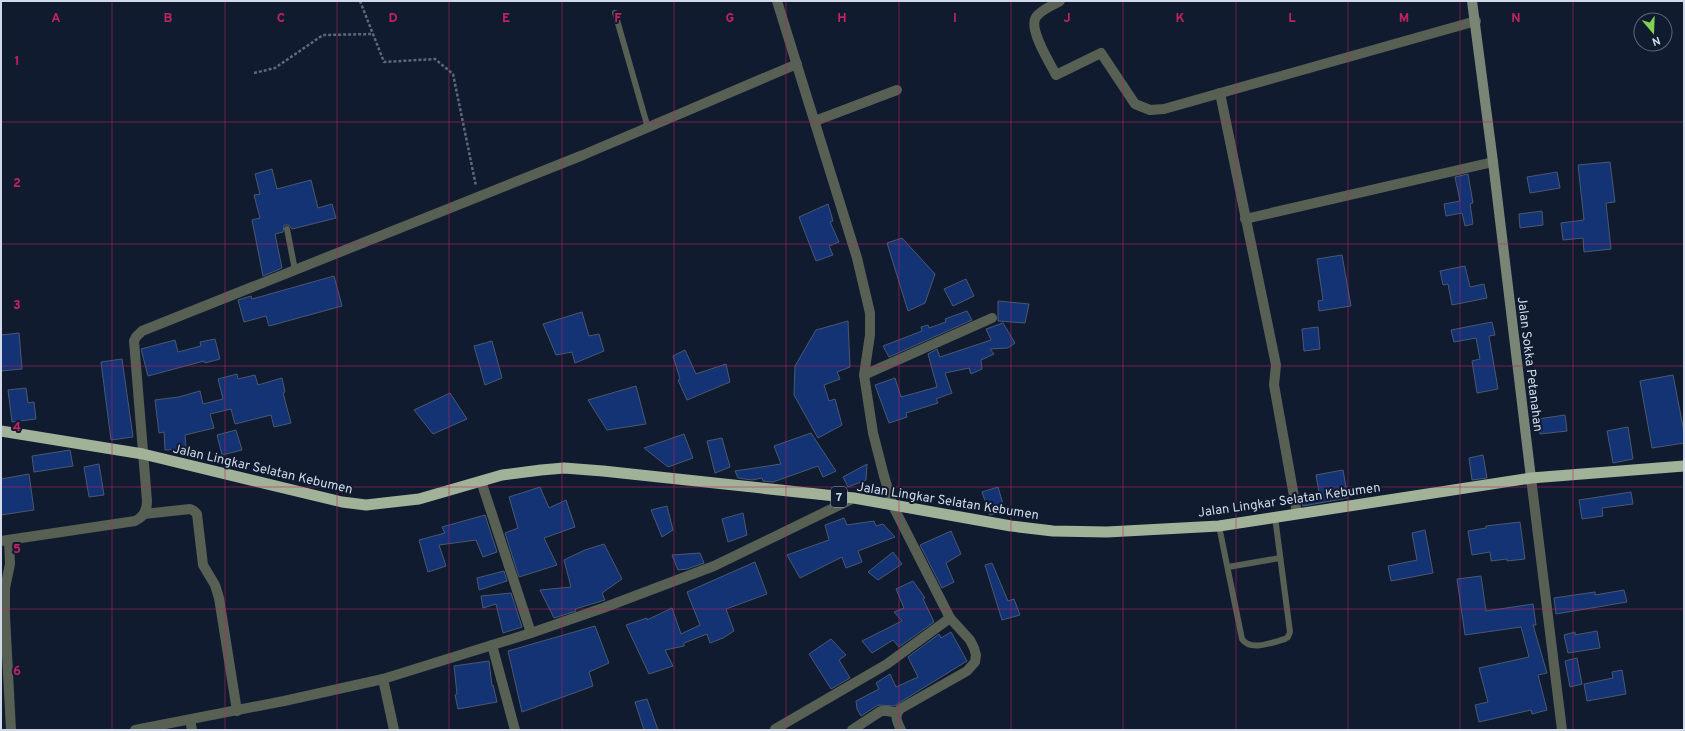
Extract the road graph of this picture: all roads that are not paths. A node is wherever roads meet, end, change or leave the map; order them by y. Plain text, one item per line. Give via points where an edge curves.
1 (777, 1) edge
2 (1060, 1) edge
3 (1472, 1) edge
4 (615, 13) dead end
5 (1476, 21) junction
6 (797, 64) junction
7 (897, 90) dead end
8 (1220, 93) junction
9 (815, 121) junction
10 (648, 128) junction
11 (1493, 162) junction
12 (1245, 219) junction
13 (287, 228) dead end
14 (295, 270) junction
15 (992, 318) dead end
16 (864, 375) junction
17 (1, 431) edge
18 (143, 454) junction
19 (1684, 466) edge
20 (1531, 478) junction
21 (480, 481) junction
22 (854, 498) junction
23 (893, 506) junction
24 (1297, 513) junction
25 (144, 514) junction
26 (1275, 517) junction
27 (1219, 526) junction
28 (5, 541) edge
29 (1280, 558) junction
30 (1228, 567) junction
31 (950, 618) junction
32 (531, 633) junction
33 (492, 645) junction
34 (383, 679) junction
35 (237, 711) junction
36 (897, 713) junction
37 (191, 725) edge
38 (775, 729) dead end
39 (11, 730) edge
40 (135, 730) edge
41 (394, 730) edge
42 (515, 730) edge
43 (852, 730) edge
44 (901, 730) edge
45 (1562, 730) edge

1 - 6 street
2 - 8 street via 1042,11 1034,22 1035,32 1056,75 1101,53 1135,104 1150,110
3 - 5 main road, Jalan Sokka Petanahan
4 - 10 lane
5 - 8 street
5 - 11 main road, Jalan Sokka Petanahan
6 - 9 street
6 - 10 street
7 - 9 street
8 - 12 street
9 - 16 street via 857,258 870,313 870,335
10 - 14 street
11 - 12 street
11 - 20 main road, Jalan Sokka Petanahan
12 - 24 street via 1276,365 1274,385
13 - 14 lane
14 - 18 street via 142,331 136,336 134,341
15 - 16 street
16 - 23 street via 873,433
17 - 18 highway, Jalan Lingkar Selatan Kebumen / 7
18 - 21 highway, Jalan Lingkar Selatan Kebumen / 7 via 342,502 366,505 418,498
18 - 25 street via 147,506
19 - 20 highway, Jalan Lingkar Selatan Kebumen / 7
20 - 24 highway, Jalan Lingkar Selatan Kebumen / 7
20 - 45 street, Jalan Sokka Petanahan
21 - 22 highway, Jalan Lingkar Selatan Kebumen / 7 via 502,475 564,468
21 - 32 street
22 - 23 highway, Jalan Lingkar Selatan Kebumen / 7
22 - 32 street via 714,566
23 - 27 highway, Jalan Lingkar Selatan Kebumen / 7 via 1052,531 1107,532
23 - 31 street
24 - 26 highway, Jalan Lingkar Selatan Kebumen / 7
25 - 28 street via 135,521
25 - 35 street via 194,510 197,514 203,565 215,585 219,598
26 - 27 highway, Jalan Lingkar Selatan Kebumen / 7
26 - 29 lane
27 - 30 lane
28 - 39 street via 10,564 5,588 5,616
29 - 30 lane
29 - 30 lane via 1290,632 1285,639 1251,646 1242,639
31 - 36 street via 970,640 976,655 975,662 967,671 908,704
31 - 38 street via 887,664
32 - 33 street
33 - 34 street
33 - 42 street
34 - 35 street
34 - 41 street
35 - 37 street
36 - 43 street via 881,711
36 - 44 street via 896,720
37 - 40 street

